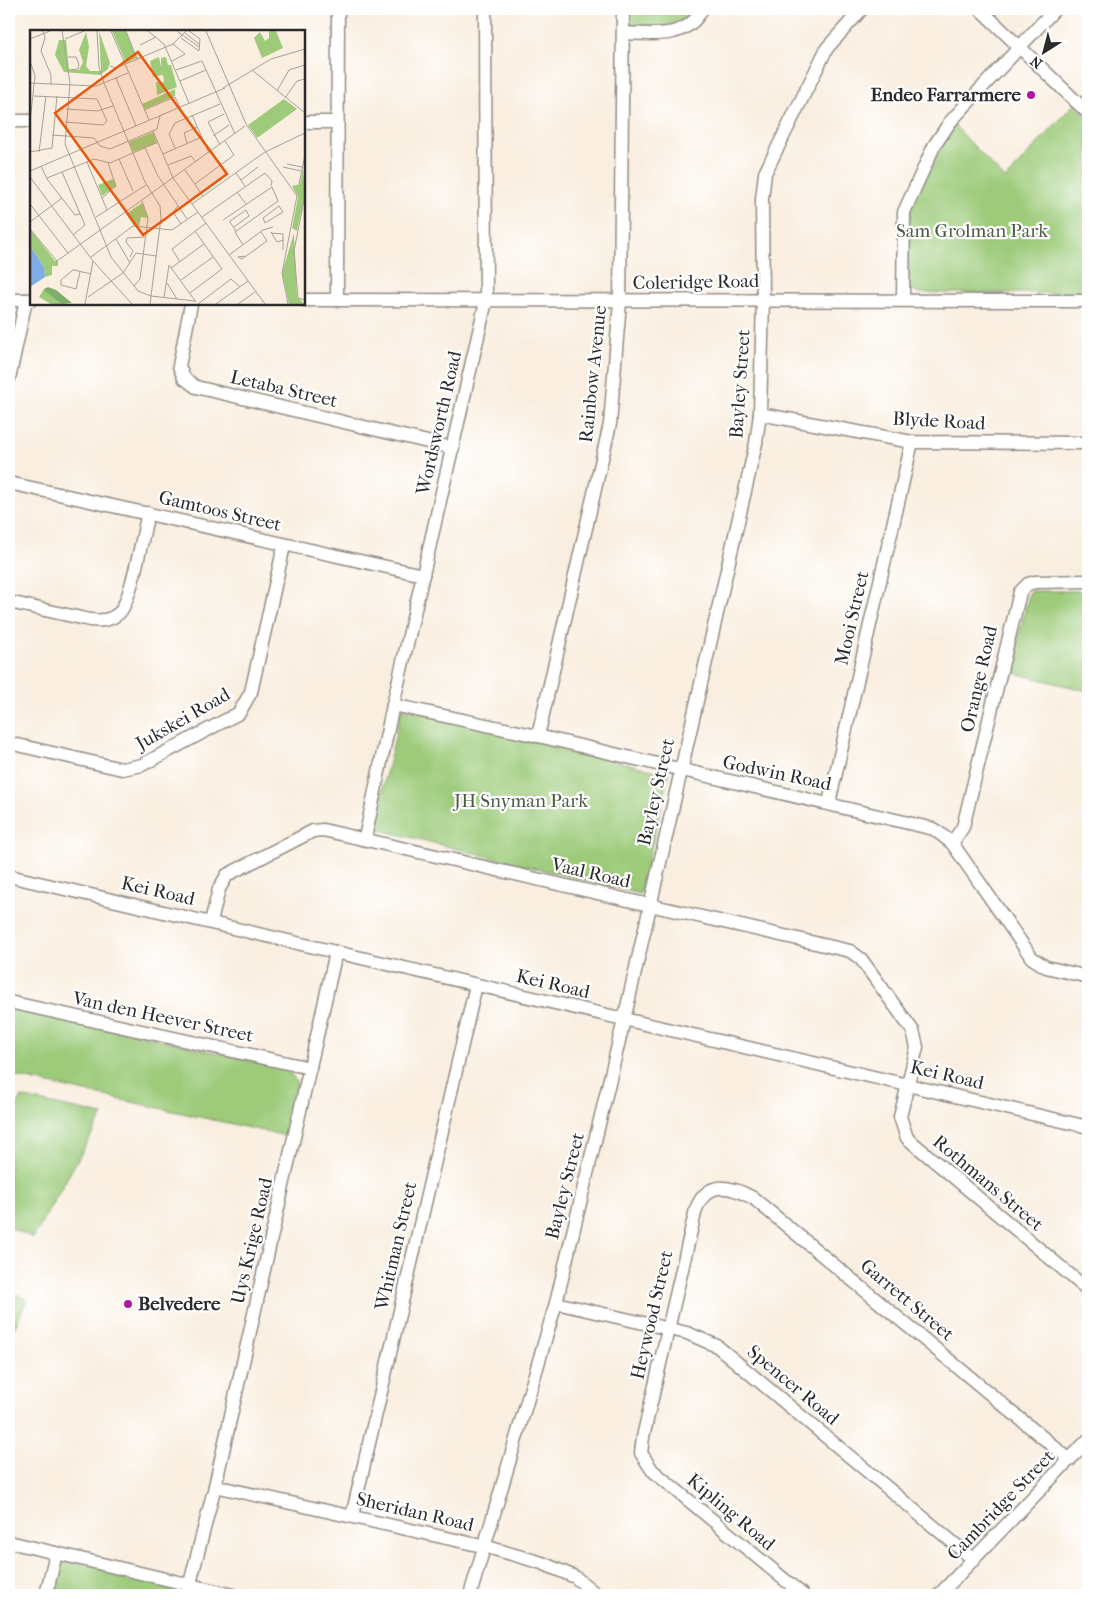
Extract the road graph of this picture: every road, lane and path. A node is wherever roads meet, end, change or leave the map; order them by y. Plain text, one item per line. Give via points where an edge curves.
1 (338, 9) edge
2 (485, 9) edge
3 (623, 9) edge
4 (702, 9) edge
5 (862, 9) edge
6 (980, 9) edge
7 (1056, 9) edge
8 (623, 34) junction
9 (1019, 47) junction
10 (1088, 113) edge
11 (9, 121) edge
12 (30, 121) edge
13 (305, 122) edge
14 (336, 122) junction
15 (9, 300) edge
16 (29, 300) edge
17 (305, 300) edge
18 (337, 300) junction
19 (763, 300) junction
20 (903, 300) junction
21 (486, 301) junction
22 (1088, 301) edge
23 (620, 302) junction
24 (191, 305) edge
25 (9, 379) edge
26 (760, 414) junction
27 (912, 442) junction
28 (1088, 443) edge
29 (453, 448) junction
30 (9, 483) edge
31 (148, 513) junction
32 (284, 546) junction
33 (423, 575) junction
34 (1088, 582) edge
35 (9, 602) edge
36 (393, 705) junction
37 (538, 736) junction
38 (10, 747) edge
39 (680, 771) junction
40 (829, 803) junction
41 (365, 838) junction
42 (952, 842) junction
43 (9, 876) edge
44 (650, 906) junction
45 (211, 922) junction
46 (336, 952) junction
47 (1088, 977) edge
48 (476, 985) junction
49 (9, 1002) edge
50 (624, 1020) junction
51 (310, 1068) junction
52 (907, 1085) junction
53 (1088, 1127) edge
54 (712, 1190) joint
55 (1088, 1290) edge
56 (556, 1303) junction
57 (669, 1328) junction
58 (1088, 1440) edge
59 (641, 1454) joint
60 (1070, 1460) junction
61 (215, 1486) junction
62 (352, 1516) junction
63 (9, 1542) edge
64 (485, 1547) junction
65 (56, 1553) junction
66 (974, 1560) junction
67 (188, 1590) edge
68 (46, 1595) edge
69 (233, 1595) edge
70 (470, 1595) edge
71 (598, 1595) edge
72 (802, 1595) edge
73 (939, 1595) edge

1 - 14 street
2 - 21 street, Wordsworth Road
3 - 8 street, Rainbow Avenue
4 - 8 street via 690,24 677,32
5 - 19 street, Bayley Street via 827,48 765,173 762,199
6 - 9 street
7 - 9 street
8 - 23 street, Rainbow Avenue
9 - 10 street
9 - 20 street via 950,122 934,146 910,196 904,212
11 - 12 street
13 - 14 street
14 - 18 street
15 - 16 street
16 - 25 street
17 - 18 street, Coleridge Road
18 - 21 street, Coleridge Road
19 - 20 street, Coleridge Road
19 - 23 street, Coleridge Road
19 - 26 street, Bayley Street
20 - 22 street, Coleridge Road
21 - 23 street, Coleridge Road
21 - 29 street, Wordsworth Road
23 - 37 street, Rainbow Avenue via 608,433
24 - 29 street, Letaba Street via 178,366 184,378 196,387
26 - 27 street, Blyde Road
26 - 39 street, Bayley Street
27 - 28 street, Blyde Road
27 - 40 street, Mooi Street
29 - 33 street, Wordsworth Road
30 - 31 street, Gamtoos Street
31 - 32 street, Gamtoos Street
31 - 35 street via 125,605 112,618 90,620
32 - 33 street, Gamtoos Street
32 - 38 street, Jukskei Road via 251,692 239,713 129,769
33 - 36 street, Wordsworth Road
34 - 42 street, Orange Road via 1036,582 1028,584 1020,592 963,827
36 - 37 street, Godwin Road
36 - 41 street, Wordsworth Road
37 - 39 street, Godwin Road
39 - 40 street, Godwin Road
39 - 44 street, Bayley Street
40 - 42 street, Godwin Road via 934,829
41 - 44 street, Vaal Road
41 - 45 street, Vaal Road via 313,831 232,872 219,889
42 - 47 street, Godwin Road via 1032,958 1046,967
43 - 45 street, Kei Road
44 - 50 street, Bayley Street
44 - 52 street, Vaal Road via 846,950 857,956 895,1004 916,1038
45 - 46 street, Kei Road
46 - 48 street, Kei Road
46 - 51 street, Uys Krige Road
48 - 50 street, Kei Road
48 - 62 street, Whitman Street
49 - 51 street, Van den Heever Street
50 - 52 street, Kei Road
50 - 56 street, Bayley Street
51 - 61 street, Uys Krige Road
52 - 53 street, Kei Road
52 - 55 street, Rothmans Street via 900,1117 912,1144
54 - 57 street, Heywood Street via 704,1195 696,1209
54 - 60 street, Garrett Street via 727,1187 754,1198
56 - 57 street, Spencer Road
56 - 64 street, Bayley Street
57 - 59 street, Heywood Street
57 - 66 street, Spencer Road via 717,1346
58 - 60 street, Cambridge Street
59 - 72 street, Kipling Road via 652,1470
60 - 66 street, Cambridge Street
61 - 62 street, Sheridan Road
61 - 67 street, Uys Krige Road
62 - 64 street, Sheridan Road
63 - 65 street
64 - 70 street, Bayley Street
64 - 71 street, Sheridan Road via 557,1569 575,1577
65 - 67 street
65 - 68 street
66 - 73 street, Cambridge Street
67 - 69 street

